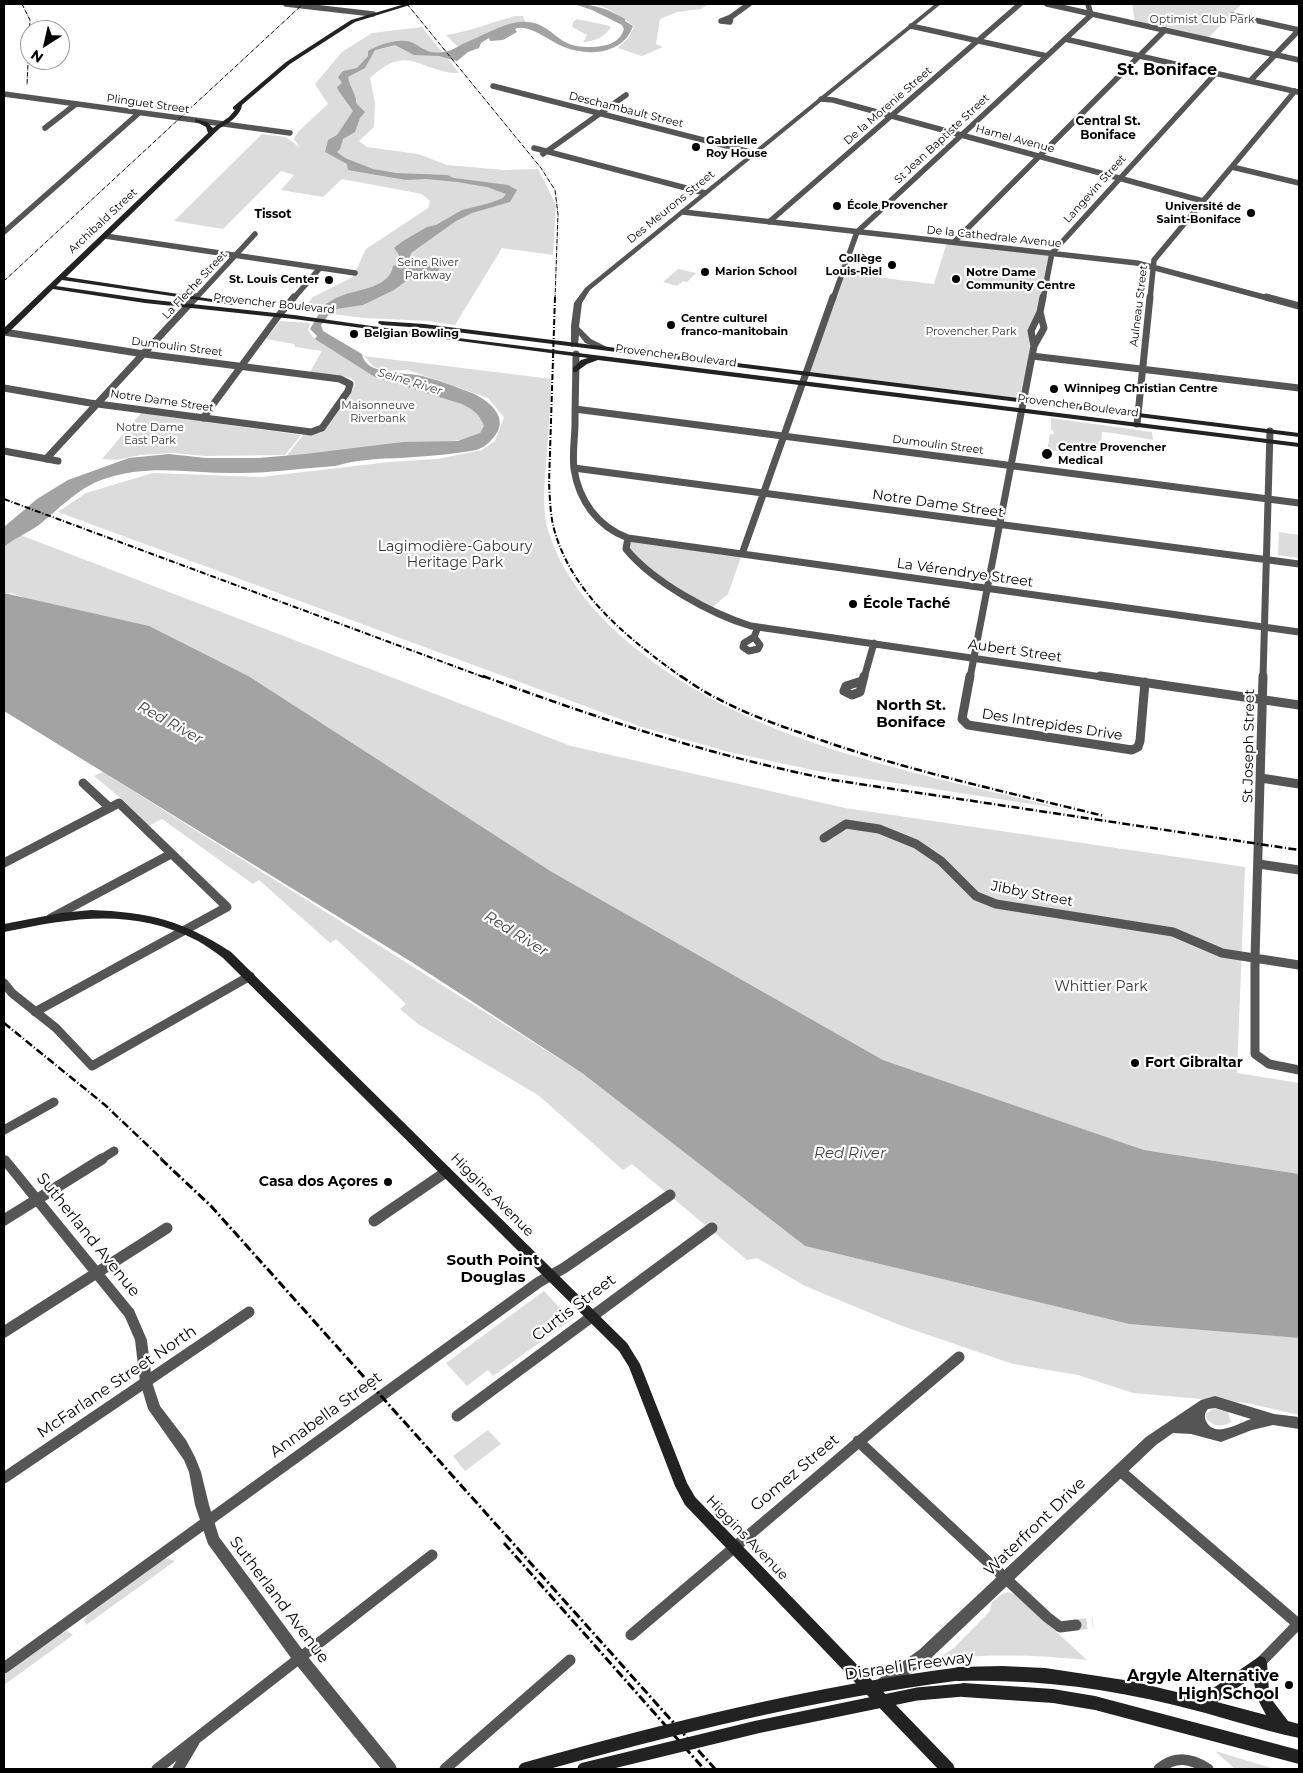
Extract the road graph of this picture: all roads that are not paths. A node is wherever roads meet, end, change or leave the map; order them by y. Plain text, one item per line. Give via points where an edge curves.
1 (286, 4) edge
2 (410, 4) edge
3 (749, 4) edge
4 (938, 4) edge
5 (1020, 4) edge
6 (1047, 4) edge
7 (1088, 4) edge
8 (1091, 13) junction
9 (373, 14) junction
10 (1232, 15) dead end
11 (731, 17) dead end
12 (911, 26) junction
13 (1166, 30) junction
14 (1299, 30) edge
15 (1065, 39) junction
16 (978, 40) junction
17 (1275, 55) junction
18 (1047, 56) junction
19 (1139, 56) junction
20 (1299, 60) edge
21 (1216, 73) junction
22 (1250, 81) junction
23 (493, 86) dead end
24 (1297, 92) edge
25 (4, 94) edge
26 (626, 95) dead end
27 (821, 99) junction
28 (76, 104) junction
29 (139, 112) junction
30 (600, 114) junction
31 (892, 116) junction
32 (197, 120) junction
33 (220, 125) junction
34 (45, 128) dead end
35 (290, 133) dead end
36 (211, 134) junction
37 (961, 135) junction
38 (534, 148) dead end
39 (544, 153) junction
40 (754, 153) junction
41 (1039, 156) junction
42 (1232, 167) junction
43 (1120, 178) junction
44 (1299, 183) edge
45 (705, 193) junction
46 (1203, 202) junction
47 (683, 212) junction
48 (768, 222) junction
49 (4, 232) edge
50 (857, 232) junction
51 (255, 234) dead end
52 (105, 236) junction
53 (954, 242) junction
54 (1052, 253) junction
55 (236, 255) junction
56 (74, 264) junction
57 (1153, 267) junction
58 (320, 268) junction
59 (355, 273) dead end
60 (60, 278) junction
61 (87, 282) junction
62 (51, 287) junction
63 (77, 291) junction
64 (196, 299) junction
65 (32, 304) junction
66 (188, 306) junction
67 (1299, 306) edge
68 (1040, 312) junction
69 (281, 314) junction
70 (381, 326) junction
71 (575, 326) junction
72 (4, 332) edge
73 (574, 345) junction
74 (1034, 346) junction
75 (605, 348) junction
76 (144, 354) junction
77 (576, 354) junction
78 (1032, 356) junction
79 (600, 358) junction
80 (242, 366) junction
81 (1142, 369) junction
82 (576, 370) junction
83 (805, 373) junction
84 (802, 383) junction
85 (4, 388) edge
86 (1299, 388) edge
87 (1023, 399) junction
88 (98, 404) junction
89 (574, 409) junction
90 (1021, 410) junction
91 (1137, 414) junction
92 (203, 418) junction
93 (1137, 424) junction
94 (317, 431) joint
95 (1270, 431) junction
96 (1299, 435) edge
97 (783, 436) junction
98 (1270, 441) junction
99 (1299, 445) edge
100 (4, 451) edge
101 (46, 459) junction
102 (58, 461) dead end
103 (1010, 465) junction
104 (574, 468) junction
105 (763, 493) junction
106 (1268, 499) junction
107 (1299, 502) edge
108 (999, 524) junction
109 (628, 538) junction
110 (742, 554) junction
111 (1267, 560) junction
112 (1299, 564) edge
113 (987, 588) junction
114 (758, 627) junction
115 (1265, 627) junction
116 (1299, 632) edge
117 (754, 637) dead end
118 (874, 643) junction
119 (973, 658) junction
120 (862, 681) dead end
121 (1145, 682) junction
122 (1263, 700) junction
123 (1299, 705) edge
124 (1261, 778) junction
125 (83, 783) dead end
126 (1299, 784) edge
127 (110, 808) junction
128 (824, 838) dead end
129 (171, 854) junction
130 (4, 863) edge
131 (1259, 864) junction
132 (1299, 870) edge
133 (50, 918) junction
134 (4, 928) edge
135 (185, 930) junction
136 (1255, 958) junction
137 (1299, 965) edge
138 (250, 976) junction
139 (4, 983) edge
140 (36, 1012) junction
141 (1299, 1070) edge
142 (54, 1102) dead end
143 (4, 1130) edge
144 (114, 1151) dead end
145 (4, 1159) edge
146 (446, 1172) junction
147 (670, 1195) dead end
148 (36, 1200) junction
149 (4, 1220) edge
150 (374, 1221) dead end
151 (167, 1228) dead end
152 (712, 1228) dead end
153 (98, 1273) junction
154 (551, 1275) junction
155 (249, 1312) dead end
156 (592, 1315) junction
157 (4, 1332) edge
158 (959, 1357) dead end
159 (146, 1382) junction
160 (1223, 1404) junction
161 (1202, 1406) junction
162 (457, 1416) dead end
163 (1274, 1420) junction
164 (1299, 1423) edge
165 (1171, 1427) junction
166 (1232, 1432) junction
167 (1210, 1433) junction
168 (858, 1441) junction
169 (1119, 1470) junction
170 (4, 1478) edge
171 (207, 1521) junction
172 (733, 1548) junction
173 (432, 1555) dead end
174 (1006, 1579) junction
175 (1298, 1624) edge
176 (1076, 1625) tunnel mouth
177 (631, 1635) dead end
178 (924, 1655) junction
179 (299, 1657) junction
180 (570, 1660) dead end
181 (1260, 1663) junction
182 (4, 1668) edge
183 (874, 1693) junction
184 (1183, 1700) junction
185 (884, 1703) junction
186 (1284, 1727) junction
187 (1299, 1731) edge
188 (197, 1738) junction
189 (1299, 1757) edge
190 (157, 1769) edge
191 (178, 1769) edge
192 (390, 1769) edge
193 (445, 1769) edge
194 (525, 1769) edge
195 (584, 1769) edge
196 (948, 1769) edge
197 (1159, 1769) edge
198 (1208, 1769) edge

1 - 9 street
2 - 9 main road, Archibald Street
3 - 11 street
4 - 12 street, Des Meurons Street
5 - 16 street, De la Morenie Street
6 - 8 street
7 - 8 street
8 - 13 street
8 - 15 street, St Jean Baptiste Street
9 - 33 main road, Archibald Street via 353,21 288,63
10 - 14 street
12 - 16 street
12 - 27 street, Des Meurons Street
13 - 17 street
13 - 19 street
14 - 17 street
15 - 18 street, St Jean Baptiste Street
15 - 19 street
16 - 18 street
16 - 31 street, De la Morenie Street
17 - 20 street
17 - 22 street
18 - 37 street, St Jean Baptiste Street
19 - 21 street
19 - 41 street
21 - 22 street
21 - 43 street, Langevin Street
22 - 24 street
23 - 30 street, Deschambault Street
24 - 42 street, Aulneau Street
25 - 28 street, Plinguet Street
26 - 30 street
27 - 31 street, Hamel Avenue
27 - 40 street, Des Meurons Street
28 - 29 street, Plinguet Street
28 - 34 street
29 - 32 street, Plinguet Street
29 - 49 street
30 - 39 street
30 - 40 street, Deschambault Street
31 - 37 street, Hamel Avenue
31 - 48 street, De la Morenie Street
32 - 33 street, Plinguet Street
32 - 36 main road via 208,125
33 - 35 street, Plinguet Street
33 - 36 main road, Archibald Street
36 - 52 main road, Archibald Street
37 - 41 street, Hamel Avenue
37 - 50 street, St Jean Baptiste Street
38 - 39 street
39 - 45 street
40 - 45 street, Des Meurons Street
41 - 43 street, Hamel Avenue
41 - 53 street
42 - 44 street
42 - 46 street, Aulneau Street
43 - 46 street, Hamel Avenue
43 - 54 street, Langevin Street
45 - 47 street, Des Meurons Street
46 - 57 street, Aulneau Street via 1154,260
47 - 48 street, De la Cathedrale Avenue
47 - 71 street, Des Meurons Street via 587,289 578,303
48 - 50 street, De la Cathedrale Avenue
50 - 53 street, De la Cathedrale Avenue
50 - 83 street, St Jean Baptiste Street
51 - 55 street, La Fleche Street
52 - 55 street
52 - 56 main road, Archibald Street
53 - 54 street, De la Cathedrale Avenue
54 - 57 street, De la Cathedrale Avenue
54 - 68 street
55 - 58 street
55 - 64 street, La Fleche Street
56 - 60 main road, Archibald Street
56 - 61 main road via 72,274
57 - 67 street, De la Cathedrale Avenue
57 - 81 street, Aulneau Street
58 - 59 street
58 - 69 street
60 - 61 main road, Provencher Boulevard
60 - 62 main road, Archibald Street
61 - 64 main road, Provencher Boulevard
62 - 63 main road, Provencher Boulevard
62 - 65 main road, Archibald Street
63 - 65 main road via 53,294
63 - 66 main road, Provencher Boulevard
64 - 66 street, La Fleche Street
64 - 69 main road, Provencher Boulevard
65 - 72 main road, Archibald Street
66 - 69 main road, Provencher Boulevard
66 - 76 street, La Fleche Street
68 - 74 street via 1031,331
68 - 74 street via 1044,328
69 - 70 main road, Provencher Boulevard
69 - 80 street
70 - 73 main road, Provencher Boulevard via 424,326
70 - 77 main road, Provencher Boulevard
71 - 73 street, Des Meurons Street
71 - 75 street via 588,341
72 - 76 street, Dumoulin Street
73 - 75 main road, Provencher Boulevard
73 - 77 main road, Des Meurons Street
74 - 78 street
75 - 83 main road, Provencher Boulevard
76 - 80 street, Dumoulin Street
76 - 88 street, La Fleche Street
77 - 79 main road, Provencher Boulevard
77 - 82 street, La Vérendrye Street
78 - 81 street
78 - 87 street
79 - 82 main road via 584,362
79 - 84 main road, Provencher Boulevard
80 - 92 street
80 - 94 street, Dumoulin Street via 348,382 348,391
81 - 86 street
81 - 91 street, Aulneau Street
82 - 89 street, La Vérendrye Street
83 - 84 street, St Jean Baptiste Street
83 - 87 main road, Provencher Boulevard
84 - 90 main road, Provencher Boulevard
84 - 97 street, St Jean Baptiste Street
85 - 88 street, Notre Dame Street
87 - 90 street
87 - 91 main road, Provencher Boulevard
88 - 92 street, Notre Dame Street
88 - 101 street, La Fleche Street
89 - 97 street, Dumoulin Street
89 - 104 street, La Vérendrye Street
90 - 93 main road, Provencher Boulevard
90 - 103 street
91 - 93 street, Aulneau Street
91 - 95 main road, Provencher Boulevard
92 - 94 street, Notre Dame Street
93 - 98 main road, Provencher Boulevard
95 - 96 main road, Provencher Boulevard
95 - 98 street, St Joseph Street
97 - 103 street, Dumoulin Street
97 - 105 street
98 - 99 main road, Provencher Boulevard
98 - 106 street, St Joseph Street
100 - 101 street
101 - 102 street
103 - 106 street, Dumoulin Street
103 - 108 street
104 - 105 street, Notre Dame Street
104 - 109 street, La Vérendrye Street via 581,492 594,514 605,527
105 - 108 street, Notre Dame Street
105 - 110 street
106 - 107 street, Dumoulin Street
106 - 111 street, St Joseph Street
108 - 111 street, Notre Dame Street
108 - 113 street
109 - 110 street, La Vérendrye Street
109 - 114 street, Aubert Street via 627,551 671,585 728,619
110 - 113 street, La Vérendrye Street
111 - 112 street, Notre Dame Street
111 - 115 street, St Joseph Street
113 - 115 street, La Vérendrye Street
113 - 119 street
114 - 117 street
114 - 118 street, Aubert Street
115 - 116 street, La Vérendrye Street
115 - 122 street, St Joseph Street
118 - 119 street, Aubert Street
118 - 120 street
119 - 121 street, Aubert Street
119 - 121 street, Des Intrepides Drive via 962,716 965,724 1124,750 1135,749 1139,744
121 - 122 street, Aubert Street
122 - 123 street, Aubert Street
122 - 124 street, St Joseph Street
124 - 126 street
124 - 131 street, St Joseph Street
125 - 127 street
127 - 129 street via 119,803
127 - 130 street
128 - 136 street, Jibby Street via 846,824 879,829 916,844 941,861 976,896 996,904 1173,932 1222,953
129 - 133 street
129 - 135 street via 227,906
131 - 132 street
131 - 136 street, St Joseph Street
133 - 134 main road, Higgins Avenue
133 - 135 main road, Higgins Avenue via 94,913 122,914
135 - 138 main road, Higgins Avenue via 217,947
135 - 140 street
136 - 137 street, Jibby Street
136 - 141 street, St Joseph Street via 1255,1054 1268,1065
138 - 140 street via 92,1066
138 - 146 main road, Higgins Avenue
139 - 140 street
142 - 143 street
144 - 148 street
145 - 148 street, Sutherland Avenue
146 - 150 street
146 - 154 main road, Higgins Avenue
147 - 154 street, Annabella Street
148 - 149 street
148 - 153 street, Sutherland Avenue
151 - 153 street
152 - 156 street, Curtis Street
153 - 157 street
153 - 159 street, Sutherland Avenue via 130,1314 142,1340
154 - 156 main road, Higgins Avenue
154 - 171 street, Annabella Street
155 - 159 street, McFarlane Street North
156 - 162 street, Curtis Street
156 - 172 main road, Higgins Avenue via 632,1358 690,1502
158 - 168 street, Gomez Street
159 - 170 street, McFarlane Street North
159 - 171 street, Sutherland Avenue via 154,1409 189,1457
160 - 161 street, Waterfront Drive via 1211,1402
160 - 163 street, Waterfront Drive
160 - 166 street via 1236,1418
161 - 165 street, Waterfront Drive
161 - 167 street via 1199,1420
163 - 164 street, Waterfront Drive
163 - 166 street, Waterfront Drive
165 - 167 street, Waterfront Drive
165 - 169 street, Waterfront Drive
166 - 167 street, Waterfront Drive via 1221,1436
168 - 172 street, Gomez Street
168 - 174 street
169 - 174 street, Waterfront Drive
169 - 175 street
171 - 179 street, Sutherland Avenue via 212,1540
171 - 182 street, Annabella Street
172 - 177 street, Gomez Street
172 - 183 main road, Higgins Avenue
173 - 179 street
174 - 176 street via 1060,1627
174 - 178 street, Waterfront Drive
175 - 181 street
178 - 183 street, Waterfront Drive
178 - 185 street, Waterfront Drive
179 - 188 street
179 - 192 street, Sutherland Avenue
180 - 193 street
181 - 184 main road via 1214,1696
181 - 186 main road via 1261,1693
183 - 185 main road, Higgins Avenue
184 - 186 main road, Disraeli Freeway
184 - 194 main road, Disraeli Freeway, bridge via 1066,1676 1008,1672 958,1674 907,1680 751,1712
185 - 196 main road, Higgins Avenue
186 - 187 main road, Disraeli Freeway
188 - 190 street
188 - 191 street
189 - 195 main road, Disraeli Freeway, bridge via 1094,1703 1053,1696 963,1690 917,1694 757,1727
197 - 198 street via 1173,1760 1184,1758 1198,1761

